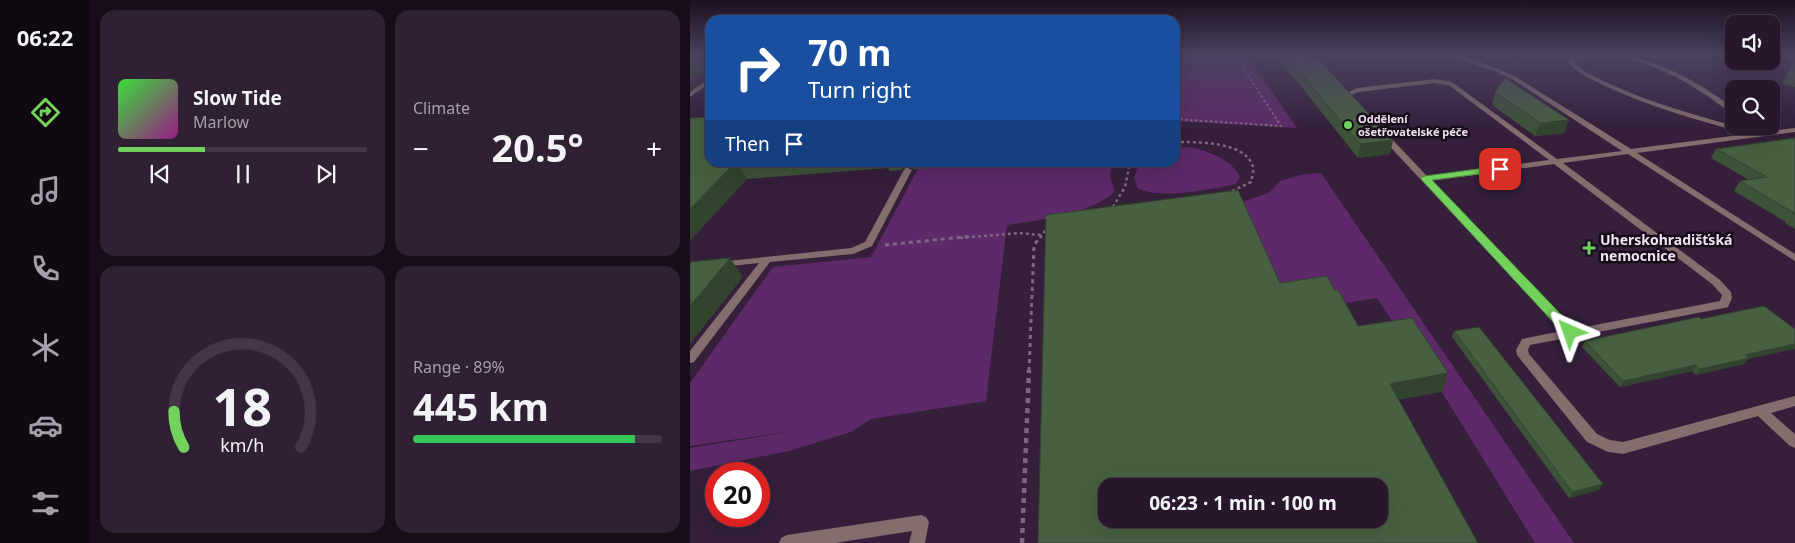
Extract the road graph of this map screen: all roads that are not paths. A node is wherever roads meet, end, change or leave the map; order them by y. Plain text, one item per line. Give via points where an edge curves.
1 (1516, 79) edge
2 (1595, 79) edge
3 (1681, 79) edge
4 (705, 84) edge
5 (690, 95) edge
6 (1725, 105) edge
7 (1362, 112) edge
8 (1725, 124) edge
9 (1374, 125) edge
10 (1780, 130) edge
11 (1795, 130) edge
12 (1735, 135) edge
13 (1631, 152) junction
14 (1557, 162) junction
15 (908, 170) dead end
16 (1425, 178) junction
17 (1795, 258) edge
18 (767, 260) junction
19 (709, 265) edge
20 (1570, 332) junction
21 (690, 359) edge
22 (1795, 401) edge
23 (1760, 410) junction
24 (1795, 442) edge
25 (787, 543) edge
26 (917, 543) edge

1 - 13 lane
2 - 8 lane via 1643,102
3 - 6 lane
4 - 5 lane
7 - 14 lane via 1349,98 1351,91 1435,81 1447,83
9 - 16 lane
10 - 11 lane
12 - 13 lane
13 - 14 lane
13 - 17 lane
14 - 16 lane
14 - 20 lane via 1716,282 1727,294 1724,304
15 - 18 lane via 869,244 853,251
16 - 20 lane
18 - 19 lane
18 - 21 lane
20 - 23 lane via 1530,339 1523,345 1523,355 1592,438 1600,443 1623,448
22 - 23 lane
23 - 24 lane
25 - 26 lane via 921,522

